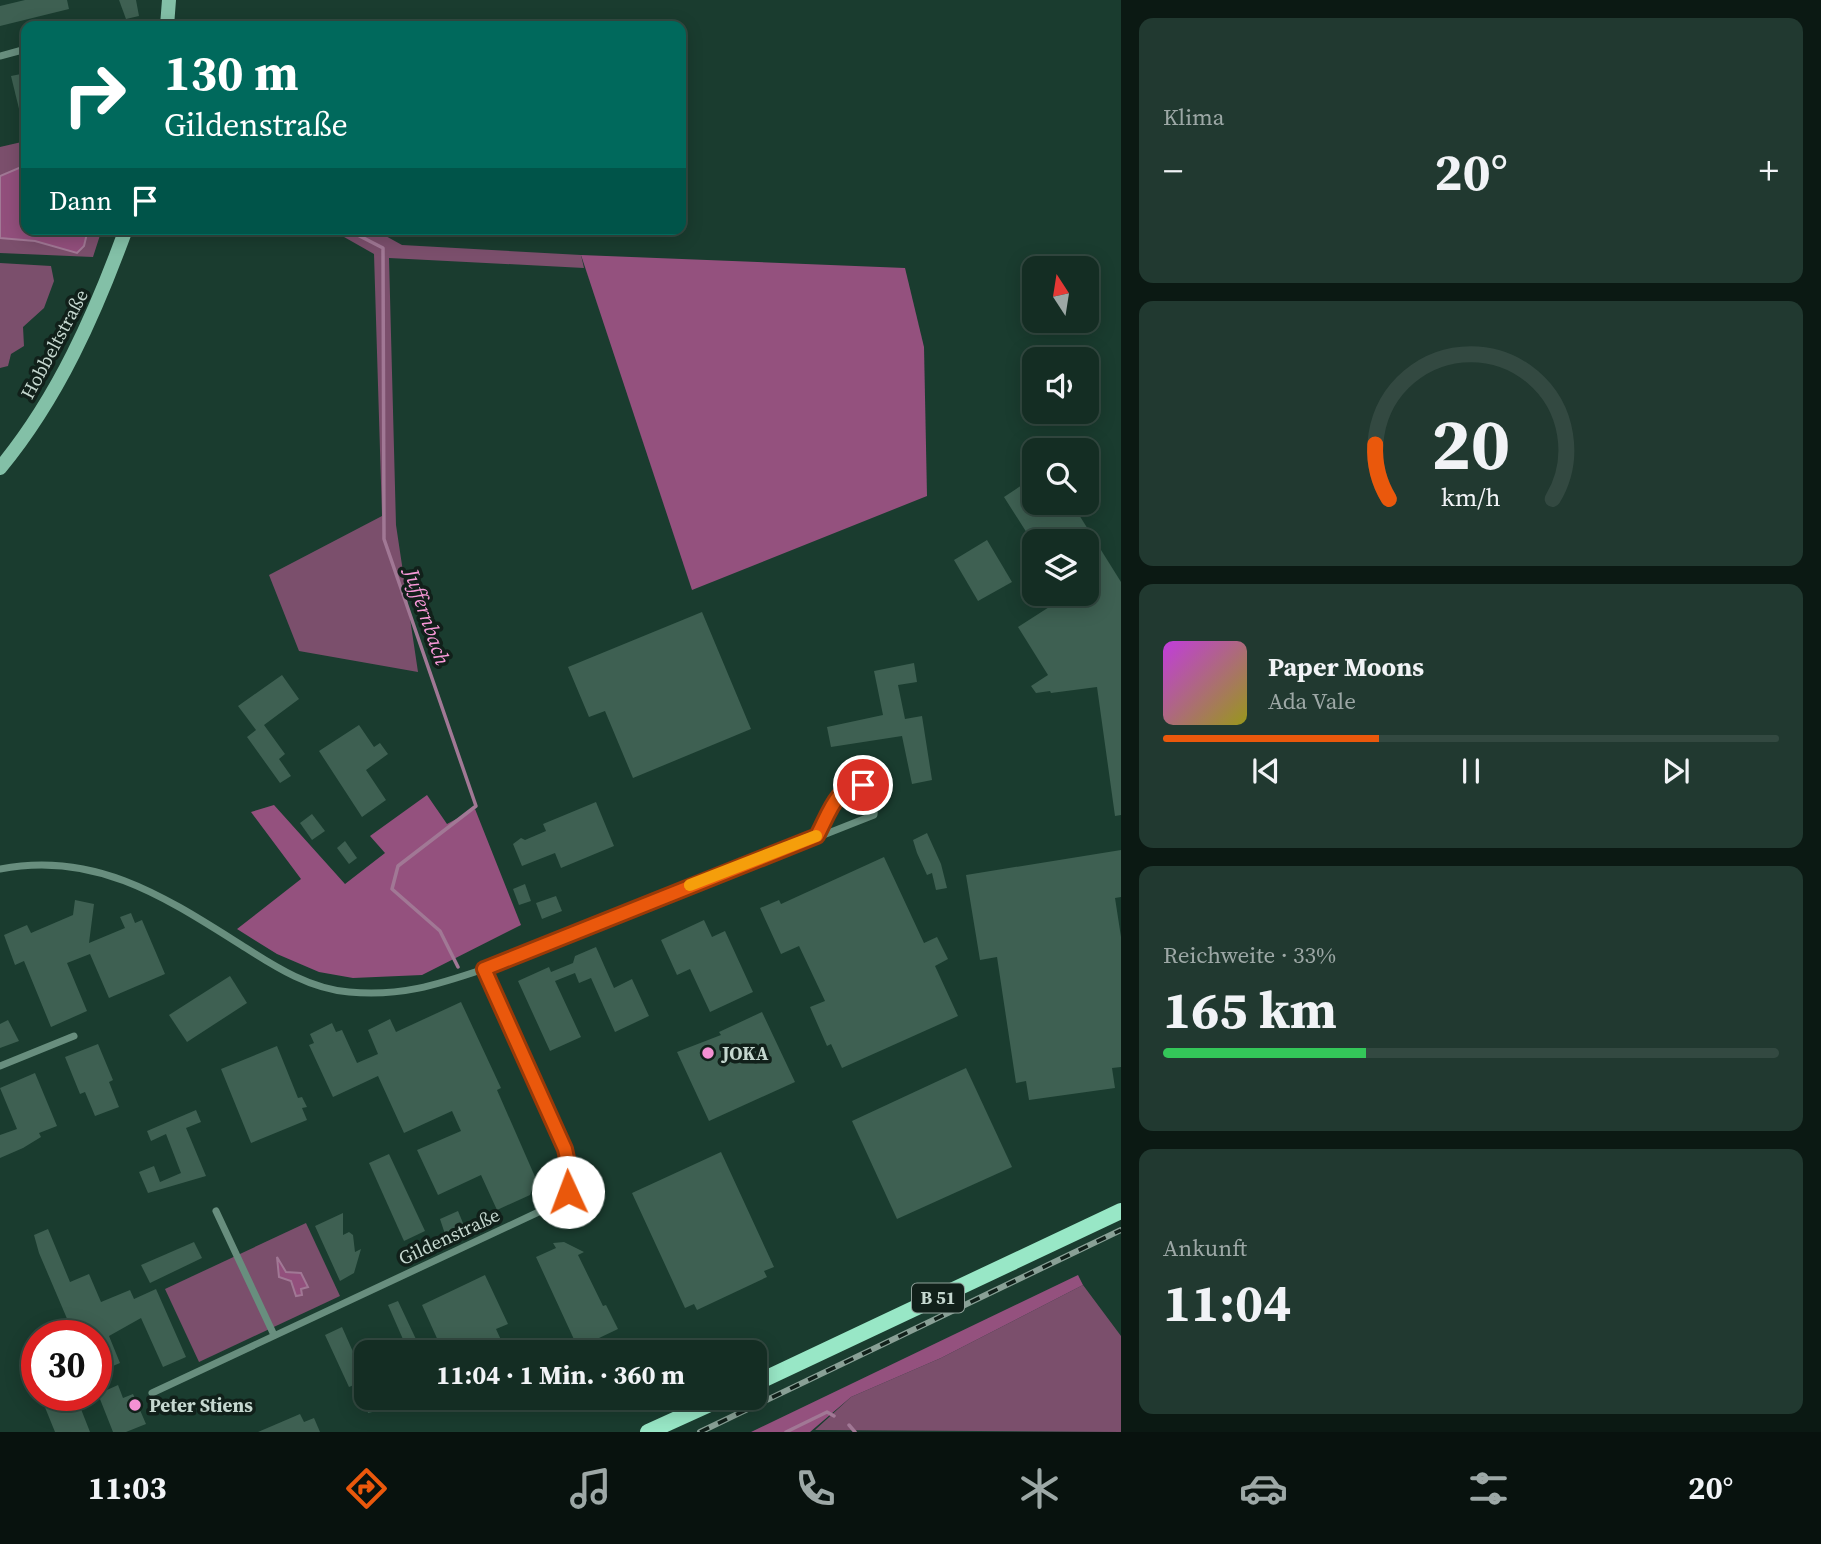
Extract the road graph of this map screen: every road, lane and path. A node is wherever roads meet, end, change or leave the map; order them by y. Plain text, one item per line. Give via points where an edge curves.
1 (169, 0) edge
2 (167, 21) edge
3 (21, 50) edge
4 (0, 55) edge
5 (125, 235) edge
6 (0, 468) edge
7 (817, 836) junction
8 (0, 869) edge
9 (484, 969) junction
10 (74, 1036) dead end
11 (0, 1066) edge
12 (216, 1211) dead end
13 (1121, 1211) edge
14 (274, 1335) junction
15 (767, 1378) edge
16 (152, 1393) dead end
17 (697, 1410) edge
18 (648, 1432) edge

1 - 2 street
3 - 4 street
5 - 6 street, Hobbeltstraße via 71,360
7 - 7 street via 873,815 872,791 863,785 843,790
7 - 9 street
8 - 9 street via 58,864 122,878 309,983 347,992 423,990
9 - 14 street, Gildenstraße via 565,1149 568,1192 545,1209
10 - 11 street
12 - 14 street
13 - 15 main road, B 51
14 - 16 street, Gildenstraße
17 - 18 main road

